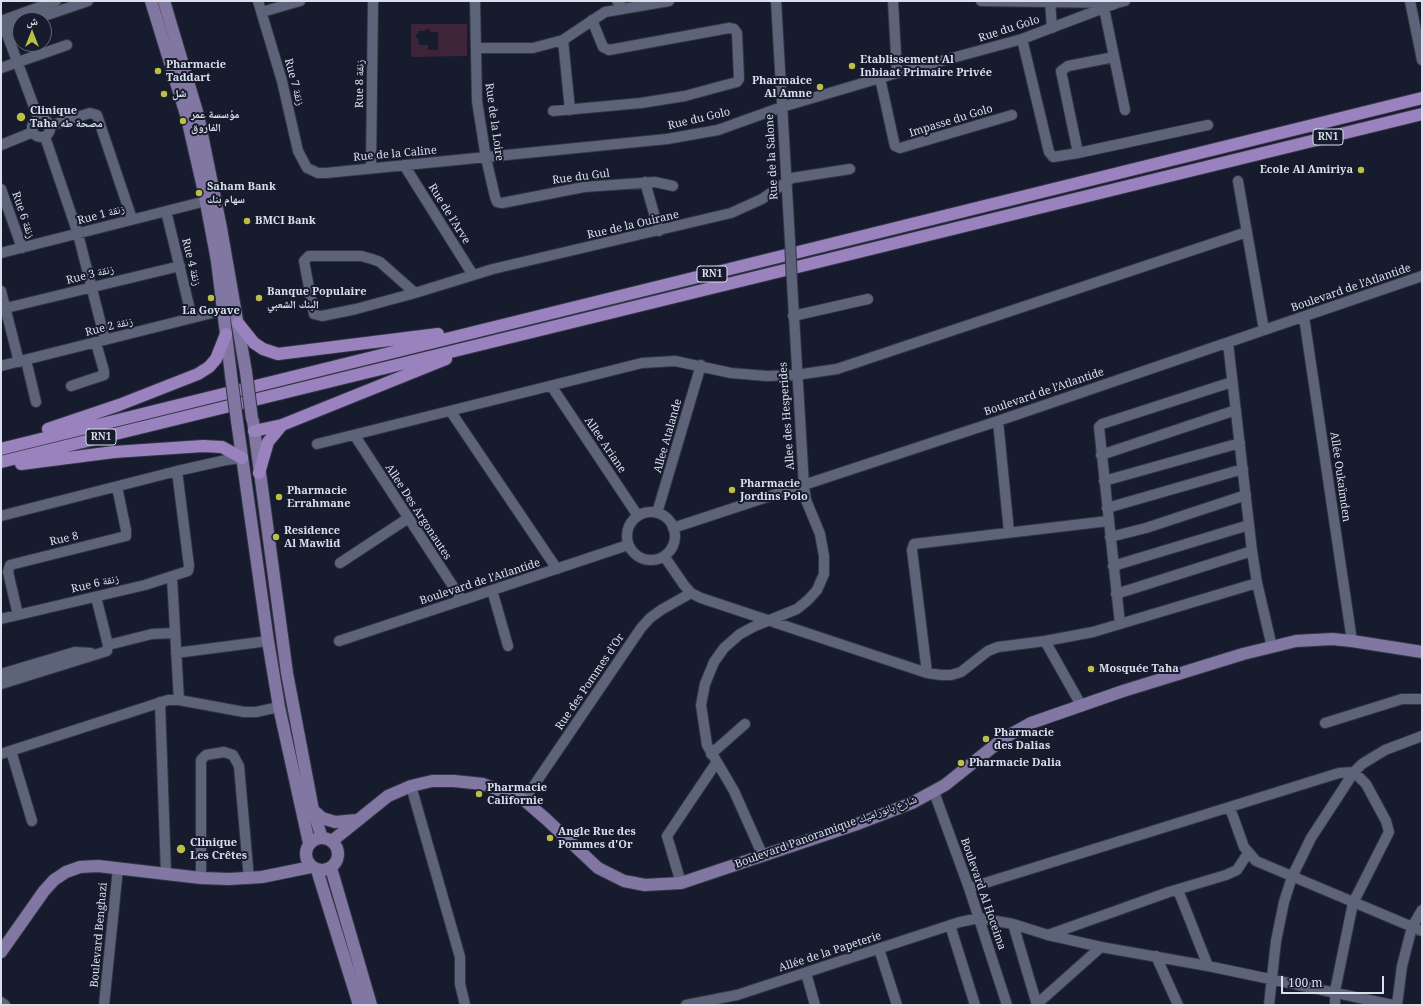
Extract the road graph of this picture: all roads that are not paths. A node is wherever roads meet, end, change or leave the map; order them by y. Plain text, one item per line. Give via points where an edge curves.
1 (56, 1) edge
2 (88, 1) edge
3 (151, 1) edge
4 (164, 1) edge
5 (258, 1) edge
6 (300, 1) edge
7 (373, 1) edge
8 (475, 1) edge
9 (669, 1) edge
10 (776, 1) edge
11 (893, 1) edge
12 (981, 1) edge
13 (1410, 1) edge
14 (1050, 2) edge
15 (1121, 2) edge
16 (619, 4) edge
17 (1104, 8) junction
18 (262, 12) junction
19 (52, 13) edge
20 (1417, 17) edge
21 (592, 20) junction
22 (12, 25) edge
23 (2, 27) edge
24 (1052, 28) junction
25 (1422, 36) edge
26 (1022, 39) junction
27 (563, 40) junction
28 (67, 45) dead end
29 (476, 48) junction
30 (1114, 57) junction
31 (1422, 60) edge
32 (17, 62) junction
33 (1, 68) edge
34 (897, 73) junction
35 (880, 78) junction
36 (1422, 98) edge
37 (782, 108) junction
38 (570, 110) junction
39 (1125, 110) dead end
40 (553, 111) dead end
41 (1422, 114) edge
42 (1012, 115) dead end
43 (39, 120) junction
44 (50, 126) junction
45 (1208, 126) dead end
46 (33, 132) junction
47 (45, 136) junction
48 (1, 145) edge
49 (1078, 153) junction
50 (486, 158) junction
51 (404, 165) junction
52 (307, 168) joint
53 (371, 168) junction
54 (850, 169) dead end
55 (786, 181) junction
56 (1238, 181) dead end
57 (645, 182) junction
58 (673, 186) dead end
59 (1, 189) edge
60 (494, 197) joint
61 (206, 201) junction
62 (166, 211) junction
63 (132, 219) junction
64 (659, 231) junction
65 (1247, 232) junction
66 (78, 234) junction
67 (22, 248) junction
68 (1, 253) edge
69 (180, 266) junction
70 (473, 275) junction
71 (1422, 276) edge
72 (792, 282) joint
73 (93, 287) junction
74 (1, 291) edge
75 (415, 293) junction
76 (868, 299) dead end
77 (6, 308) junction
78 (224, 310) junction
79 (793, 316) junction
80 (1304, 317) junction
81 (192, 318) junction
82 (238, 323) junction
83 (499, 326) junction
84 (1264, 330) junction
85 (226, 334) junction
86 (101, 341) junction
87 (1228, 343) junction
88 (479, 345) junction
89 (22, 361) junction
90 (701, 365) junction
91 (1, 366) edge
92 (796, 375) junction
93 (1232, 382) junction
94 (71, 386) dead end
95 (552, 387) junction
96 (36, 402) dead end
97 (1236, 410) junction
98 (450, 412) junction
99 (998, 421) junction
100 (253, 425) junction
101 (282, 425) junction
102 (355, 436) junction
103 (1240, 443) junction
104 (317, 444) dead end
105 (1, 445) edge
106 (1, 448) edge
107 (1101, 455) junction
108 (242, 458) junction
109 (1, 462) edge
110 (1, 466) edge
111 (1243, 469) junction
112 (177, 471) junction
113 (259, 473) junction
114 (1104, 481) junction
115 (804, 486) junction
116 (117, 487) junction
117 (1246, 495) junction
118 (1107, 508) junction
119 (658, 513) junction
120 (1, 516) edge
121 (638, 516) junction
122 (408, 519) junction
123 (1108, 521) junction
124 (1249, 525) junction
125 (673, 528) junction
126 (1009, 532) junction
127 (1110, 536) junction
128 (628, 545) junction
129 (1252, 552) junction
130 (664, 556) junction
131 (340, 563) dead end
132 (1113, 566) junction
133 (557, 569) junction
134 (172, 578) junction
135 (1257, 583) junction
136 (492, 590) junction
137 (691, 593) junction
138 (1116, 594) junction
139 (96, 596) junction
140 (462, 600) junction
141 (18, 615) junction
142 (1, 619) edge
143 (770, 620) junction
144 (1120, 624) junction
145 (175, 633) junction
146 (339, 640) dead end
147 (268, 641) junction
148 (1045, 641) junction
149 (1352, 641) junction
150 (108, 645) junction
151 (508, 646) dead end
152 (1272, 647) junction
153 (1422, 652) edge
154 (176, 653) junction
155 (94, 654) junction
156 (927, 673) junction
157 (1, 674) edge
158 (1, 684) edge
159 (1422, 699) edge
160 (179, 700) junction
161 (160, 702) junction
162 (1081, 705) junction
163 (279, 706) junction
164 (1325, 723) dead end
165 (745, 724) dead end
166 (1422, 736) edge
167 (6, 753) edge
168 (711, 754) junction
169 (716, 763) junction
170 (1354, 772) junction
171 (411, 786) junction
172 (934, 792) junction
173 (524, 800) junction
174 (1230, 808) junction
175 (313, 810) junction
176 (360, 820) junction
177 (32, 821) dead end
178 (330, 842) junction
179 (308, 849) junction
180 (1248, 853) junction
181 (763, 856) junction
182 (118, 868) junction
183 (314, 868) junction
184 (331, 868) junction
185 (166, 874) junction
186 (274, 874) junction
187 (1292, 877) junction
188 (201, 878) junction
189 (249, 879) junction
190 (681, 883) junction
191 (969, 888) junction
192 (1176, 891) junction
193 (1352, 903) junction
194 (1422, 910) edge
195 (979, 918) junction
196 (1013, 924) junction
197 (950, 925) junction
198 (1412, 927) junction
199 (1422, 931) edge
200 (1048, 935) junction
201 (1101, 947) junction
202 (880, 949) junction
203 (1, 952) edge
204 (1156, 956) junction
205 (1208, 966) junction
206 (806, 973) junction
207 (1270, 980) junction
208 (1335, 991) junction
209 (1, 1002) edge
210 (1037, 1004) edge
211 (4, 1005) edge
212 (104, 1005) edge
213 (359, 1005) edge
214 (371, 1005) edge
215 (465, 1005) edge
216 (686, 1005) edge
217 (815, 1005) edge
218 (897, 1005) edge
219 (975, 1005) edge
220 (1007, 1005) edge
221 (1178, 1005) edge
222 (1269, 1005) edge
223 (1335, 1005) edge
224 (1393, 1005) edge
225 (1397, 1005) edge

1 - 23 street
2 - 19 street
3 - 61 main road via 187,118
4 - 82 main road via 198,115
5 - 18 street, Rue 7 زنقة
6 - 18 street
7 - 53 street, Rue 8 زنقة
8 - 29 street, Rue de la Loire
9 - 16 street
10 - 37 street, Rue de la Salone
11 - 34 street
12 - 14 street
13 - 20 street
14 - 15 street
14 - 24 street
15 - 17 street, Rue du Golo
16 - 21 street
17 - 24 street, Rue du Golo
17 - 30 street
18 - 52 street, Rue 7 زنقة via 282,81 298,151
20 - 25 street
20 - 31 street
21 - 27 street
21 - 38 street via 603,47 609,50 734,29 737,33 739,79 730,84 685,96
22 - 23 street
23 - 32 street
24 - 26 street, Rue du Golo
26 - 34 street, Rue du Golo
26 - 49 street via 1050,152 1056,157
27 - 29 street via 528,49
27 - 38 street
28 - 32 street
29 - 50 street, Rue de la Loire via 477,101
30 - 39 street
30 - 49 street via 1068,66 1061,71
32 - 33 street
32 - 43 street
34 - 35 street, Rue du Golo
35 - 37 street, Rue du Golo
35 - 42 street, Impasse du Golo via 897,148
36 - 83 highway, RN1
37 - 50 street, Rue du Golo via 718,130 667,140
37 - 55 street, Rue de la Salone
38 - 40 street
41 - 88 highway, RN1
43 - 44 street
43 - 46 street via 33,125
44 - 47 street
44 - 63 street via 88,114 96,115
45 - 49 street
46 - 47 street via 38,137
46 - 48 street
47 - 66 street
50 - 51 street, Rue de la Caline
50 - 60 street, Rue de la Loire
51 - 53 street, Rue de la Caline
51 - 70 street, Rue de l'Arve
52 - 53 street, Rue de la Caline via 318,173
54 - 55 street, Rue de la Ouirane via 798,176
55 - 64 street, Rue de la Ouirane via 762,199 731,213
55 - 72 street, Rue de la Salone, bridge
56 - 65 street
57 - 58 street, Rue du Gul
57 - 60 street, Rue du Gul via 570,189 502,203 497,202
57 - 64 street
59 - 67 street, Rue 6 زنقة
61 - 62 street, Rue 1 زنقة
61 - 78 main road
62 - 63 street, Rue 1 زنقة
62 - 69 street, Rue 4 زنقة
63 - 66 street, Rue 1 زنقة
64 - 70 street, Rue de la Ouirane
65 - 84 street
65 - 92 street via 851,366
66 - 67 street, Rue 1 زنقة
66 - 73 street
67 - 68 street, Rue 1 زنقة
69 - 73 street, Rue 3 زنقة
69 - 81 street, Rue 4 زنقة
70 - 75 street, Rue de la Ouirane
71 - 80 street, Boulevard de l'Atlantide
72 - 79 street, Allee des Hesperides
73 - 77 street, Rue 3 زنقة
73 - 86 street
74 - 77 street
75 - 75 street, Rue de la Ouirane via 318,316 314,314 304,261 309,256 372,258
76 - 79 street
77 - 89 street
78 - 81 street, Rue 2 زنقة
78 - 85 main road
79 - 92 street, Allee des Hesperides
80 - 84 street, Boulevard de l'Atlantide
80 - 149 street, Allée Oukaïmden
81 - 86 street, Rue 2 زنقة
82 - 83 highway via 254,343 278,354
82 - 100 main road, bridge
83 - 106 highway, RN1
84 - 87 street, Boulevard de l'Atlantide
85 - 105 highway via 216,359 198,374 119,405
85 - 108 main road, bridge
86 - 89 street, Rue 2 زنقة
86 - 94 street via 104,376
87 - 93 street
87 - 99 street, Boulevard de l'Atlantide
88 - 101 highway
88 - 109 highway, RN1
89 - 91 street, Rue 2 زنقة
89 - 96 street
90 - 92 street via 748,375
90 - 95 street via 675,361 642,363
90 - 119 street, Allee Atalande
92 - 115 street, Allee des Hesperides
93 - 97 street
93 - 107 street via 1102,424 1098,429
95 - 98 street
95 - 121 street, Allee Ariane
97 - 103 street
97 - 107 street
98 - 102 street
98 - 133 street
99 - 115 street, Boulevard de l'Atlantide
99 - 126 street
100 - 101 highway
100 - 113 main road
101 - 113 highway via 268,442
102 - 104 street
102 - 122 street, Allee Des Argonautes
103 - 111 street
103 - 114 street
107 - 114 street
108 - 110 highway via 222,447 203,446 114,452
108 - 112 street
108 - 147 main road
111 - 117 street
111 - 118 street
112 - 116 street
112 - 134 street, Rue 6 زنقة via 189,566 185,574
113 - 175 main road via 287,673
114 - 118 street
115 - 125 street, Boulevard de l'Atlantide
115 - 143 street, Allee des Hesperides via 806,500 820,534 824,574 817,590 808,600 797,609
116 - 120 street
116 - 141 street, Rue 8 via 126,536 10,565 8,572
117 - 124 street
117 - 127 street via 1169,521
118 - 123 street
119 - 121 street
119 - 125 street via 666,518
121 - 128 street via 631,522 628,530
122 - 131 street
122 - 140 street, Allee Des Argonautes
123 - 126 street
123 - 127 street
124 - 129 street
124 - 132 street
125 - 130 street via 674,543
126 - 156 street via 914,544 912,550
127 - 132 street
128 - 130 street via 635,555 644,559 653,560
128 - 133 street, Boulevard de l'Atlantide
129 - 135 street
129 - 138 street
130 - 137 street
132 - 138 street
133 - 136 street, Boulevard de l'Atlantide
134 - 139 street, Rue 6 زنقة
134 - 145 street
135 - 144 street
135 - 152 street
136 - 140 street, Boulevard de l'Atlantide
136 - 151 street
137 - 143 street
137 - 173 street, Rue des Pommes d'Or via 661,610 641,628
138 - 144 street
139 - 141 street, Rue 6 زنقة
139 - 150 street
140 - 146 street, Boulevard de l'Atlantide
141 - 142 street, Rue 6 زنقة
143 - 156 street
143 - 168 street, Allee des Hesperides via 740,634 724,648 714,662 705,684 701,705 703,726
144 - 148 street
145 - 150 street via 152,634
145 - 154 street
147 - 154 street
147 - 163 main road
148 - 156 street via 998,647 961,672 951,675
148 - 162 street
149 - 152 main road, Boulevard Panoramique شارع بانوراميك via 1302,640
149 - 153 main road, Boulevard Panoramique شارع بانوراميك
150 - 155 street via 106,650
152 - 162 main road, Boulevard Panoramique شارع بانوراميك
154 - 160 street
155 - 157 street via 75,652
155 - 158 street
159 - 164 street via 1402,699
160 - 161 street
160 - 163 street via 244,712 256,712
161 - 167 street
161 - 185 street
162 - 172 main road, Boulevard Panoramique شارع بانوراميك via 1031,723 1004,738
163 - 179 main road
165 - 168 street
166 - 170 street via 1385,750
167 - 177 street
168 - 169 street, Allee des Hesperides
169 - 181 street, Allee des Hesperides via 734,790
169 - 190 street via 667,836
170 - 174 street via 1339,773
170 - 187 street via 1311,838
170 - 193 street via 1366,784 1390,832
171 - 173 main road, Boulevard Panoramique شارع بانوراميك via 439,781 483,784
171 - 176 main road, Boulevard Panoramique شارع بانوراميك via 388,796
171 - 215 street via 460,957 460,984
172 - 181 main road, Boulevard Panoramique شارع بانوراميك via 896,810
172 - 191 street, Boulevard Al Hoceima
173 - 190 main road, Boulevard Panoramique شارع بانوراميك via 598,868 624,881 645,885
174 - 180 street
174 - 191 street
175 - 176 main road via 322,818 335,822
175 - 178 main road
176 - 178 main road, Boulevard Panoramique شارع بانوراميك via 348,838
178 - 179 main road via 316,839
178 - 184 main road via 338,860
179 - 183 main road via 307,861
179 - 186 main road
180 - 187 street via 1256,861
180 - 192 street via 1237,870
181 - 190 main road, Boulevard Panoramique شارع بانوراميك
182 - 185 main road
182 - 203 main road via 80,867 54,880 44,890
182 - 212 street, Boulevard Benghazi
183 - 184 main road via 323,871
183 - 186 main road
183 - 213 main road
184 - 214 main road
185 - 188 main road
186 - 189 main road
187 - 193 street
187 - 207 street via 1282,910
188 - 189 main road
188 - 189 street via 201,760 206,754 224,752 233,755 239,766
191 - 195 street, Boulevard Al Hoceima
192 - 200 street
192 - 205 street via 1180,895
193 - 198 street
193 - 208 street
194 - 198 street
195 - 196 street
195 - 197 street, Allée de la Papeterie
195 - 220 street, Boulevard Al Hoceima
196 - 200 street
196 - 210 street
197 - 202 street, Allée de la Papeterie
197 - 219 street
198 - 199 street
198 - 225 street via 1402,966
200 - 201 street
201 - 204 street
201 - 210 street
202 - 206 street, Allée de la Papeterie
202 - 218 street
204 - 205 street
204 - 221 street
205 - 207 street
206 - 216 street, Allée de la Papeterie via 737,995
206 - 217 street
207 - 208 street
207 - 222 street
208 - 223 street
208 - 224 street
209 - 211 street

